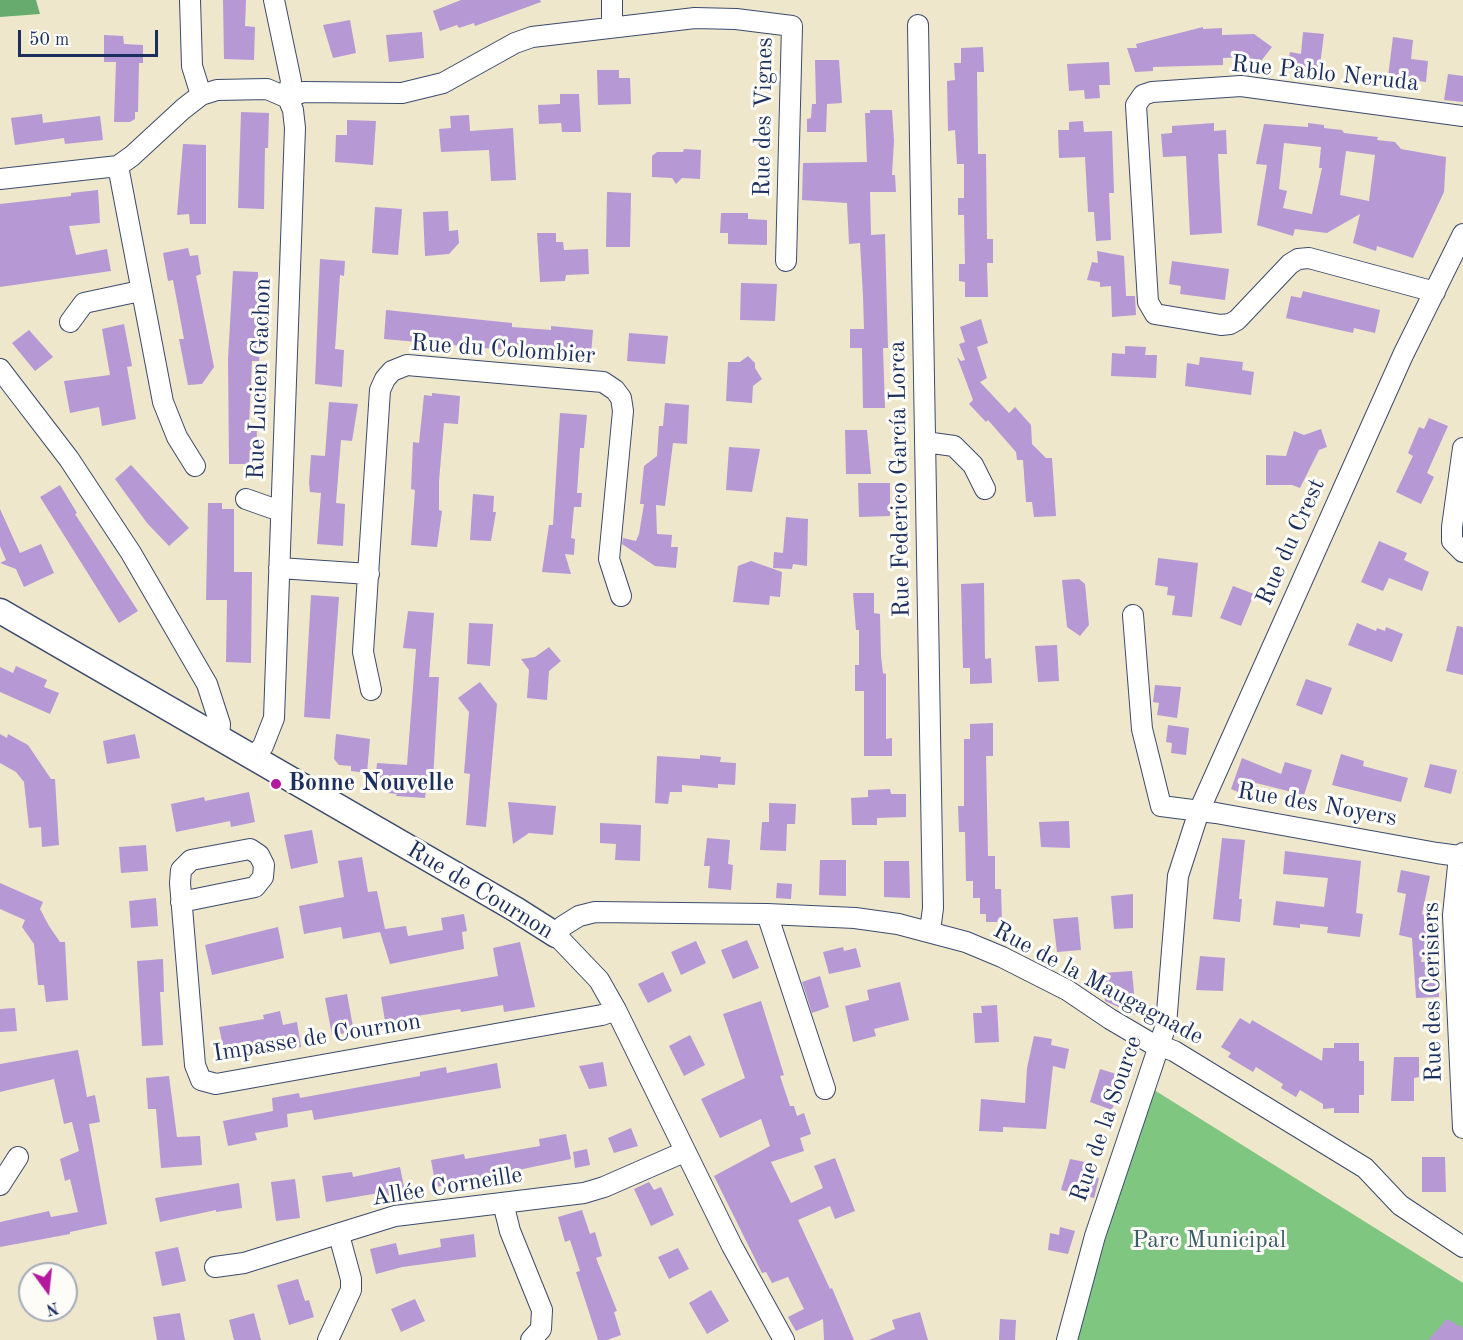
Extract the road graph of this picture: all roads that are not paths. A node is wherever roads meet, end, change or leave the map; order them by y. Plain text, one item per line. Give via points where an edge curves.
1 (190, 0) edge
2 (274, 0) edge
3 (612, 0) edge
4 (918, 25) dead end
5 (612, 26) junction
6 (201, 95) junction
7 (288, 98) junction
8 (1463, 116) edge
9 (118, 166) junction
10 (0, 178) edge
11 (1463, 235) edge
12 (786, 261) dead end
13 (140, 291) junction
14 (1435, 292) junction
15 (70, 322) dead end
16 (0, 369) edge
17 (925, 442) junction
18 (1463, 448) edge
19 (195, 466) dead end
20 (985, 489) dead end
21 (246, 499) dead end
22 (280, 512) junction
23 (1463, 552) edge
24 (279, 568) junction
25 (369, 574) junction
26 (621, 596) dead end
27 (0, 611) edge
28 (1133, 615) dead end
29 (371, 690) dead end
30 (219, 737) junction
31 (253, 758) junction
32 (1199, 811) junction
33 (1461, 854) edge
34 (1178, 876) joint
35 (181, 902) dead end
36 (767, 914) junction
37 (930, 932) junction
38 (556, 935) junction
39 (616, 1010) junction
40 (1160, 1046) junction
41 (825, 1089) dead end
42 (1463, 1128) edge
43 (684, 1152) junction
44 (18, 1157) dead end
45 (0, 1185) edge
46 (503, 1203) junction
47 (339, 1234) junction
48 (1463, 1247) edge
49 (215, 1267) dead end
50 (328, 1340) edge
51 (531, 1340) edge
52 (784, 1340) edge
53 (1067, 1340) edge

1 - 6 street via 192,66
2 - 7 street, Rue Lucien Gachon via 291,81
3 - 5 street
4 - 17 street, Rue Federico García Lorca
5 - 7 street, Rue des Vignes via 532,37 418,91 303,92
5 - 12 street, Rue des Vignes via 695,18 792,26
6 - 7 street via 242,88 267,89
6 - 9 street
7 - 22 street, Rue Lucien Gachon via 295,128
8 - 14 street, Rue Pablo Neruda via 1241,86 1152,92 1143,94 1136,105 1148,302 1155,314 1230,324 1298,259 1320,261
9 - 10 street
9 - 13 street
11 - 14 street, Rue du Crest
13 - 15 street via 84,303
13 - 19 street via 163,402 177,437
14 - 32 street, Rue du Crest via 1393,376
16 - 30 street via 69,459 131,553 207,684 220,724
17 - 20 street via 954,446 973,465
17 - 37 street, Rue Federico García Lorca via 933,908
18 - 23 street via 1452,541
21 - 22 street
22 - 24 street, Rue Lucien Gachon
24 - 25 street
24 - 31 street, Rue Lucien Gachon via 274,718 263,746
25 - 26 street, Rue du Colombier via 380,390 392,370 407,365 603,382 621,398 623,411 609,559
25 - 29 street, Rue du Colombier via 363,652
27 - 30 street, Rue de Cournon
28 - 32 street, Rue des Noyers via 1142,729 1161,806
30 - 31 street, Rue de Cournon
31 - 38 street, Rue de Cournon
32 - 33 street, Rue des Noyers
32 - 34 street, Rue du Crest
33 - 42 street, Rue des Cerisiers via 1453,915
34 - 40 street, Rue de la Source via 1166,1025
35 - 39 street, Impasse de Cournon via 195,1065 201,1080 216,1084
36 - 37 street, Rue de la Maugagnade via 855,918
36 - 38 street, Rue de la Maugagnade via 595,912 562,926
36 - 41 street
37 - 40 street, Rue de la Maugagnade via 1002,957 1067,990
38 - 39 street, Rue de Cournon via 599,980
39 - 43 street, Rue de Cournon
40 - 48 street, Rue de la Maugagnade via 1365,1168 1400,1205
40 - 53 street, Rue de la Source via 1095,1236
43 - 46 street, Allée Corneille via 584,1193
43 - 52 street, Rue de Cournon
44 - 45 street
46 - 47 street, Allée Corneille via 396,1216
46 - 51 street via 510,1232 542,1310 541,1329
47 - 49 street, Allée Corneille via 244,1263
47 - 50 street via 351,1290

